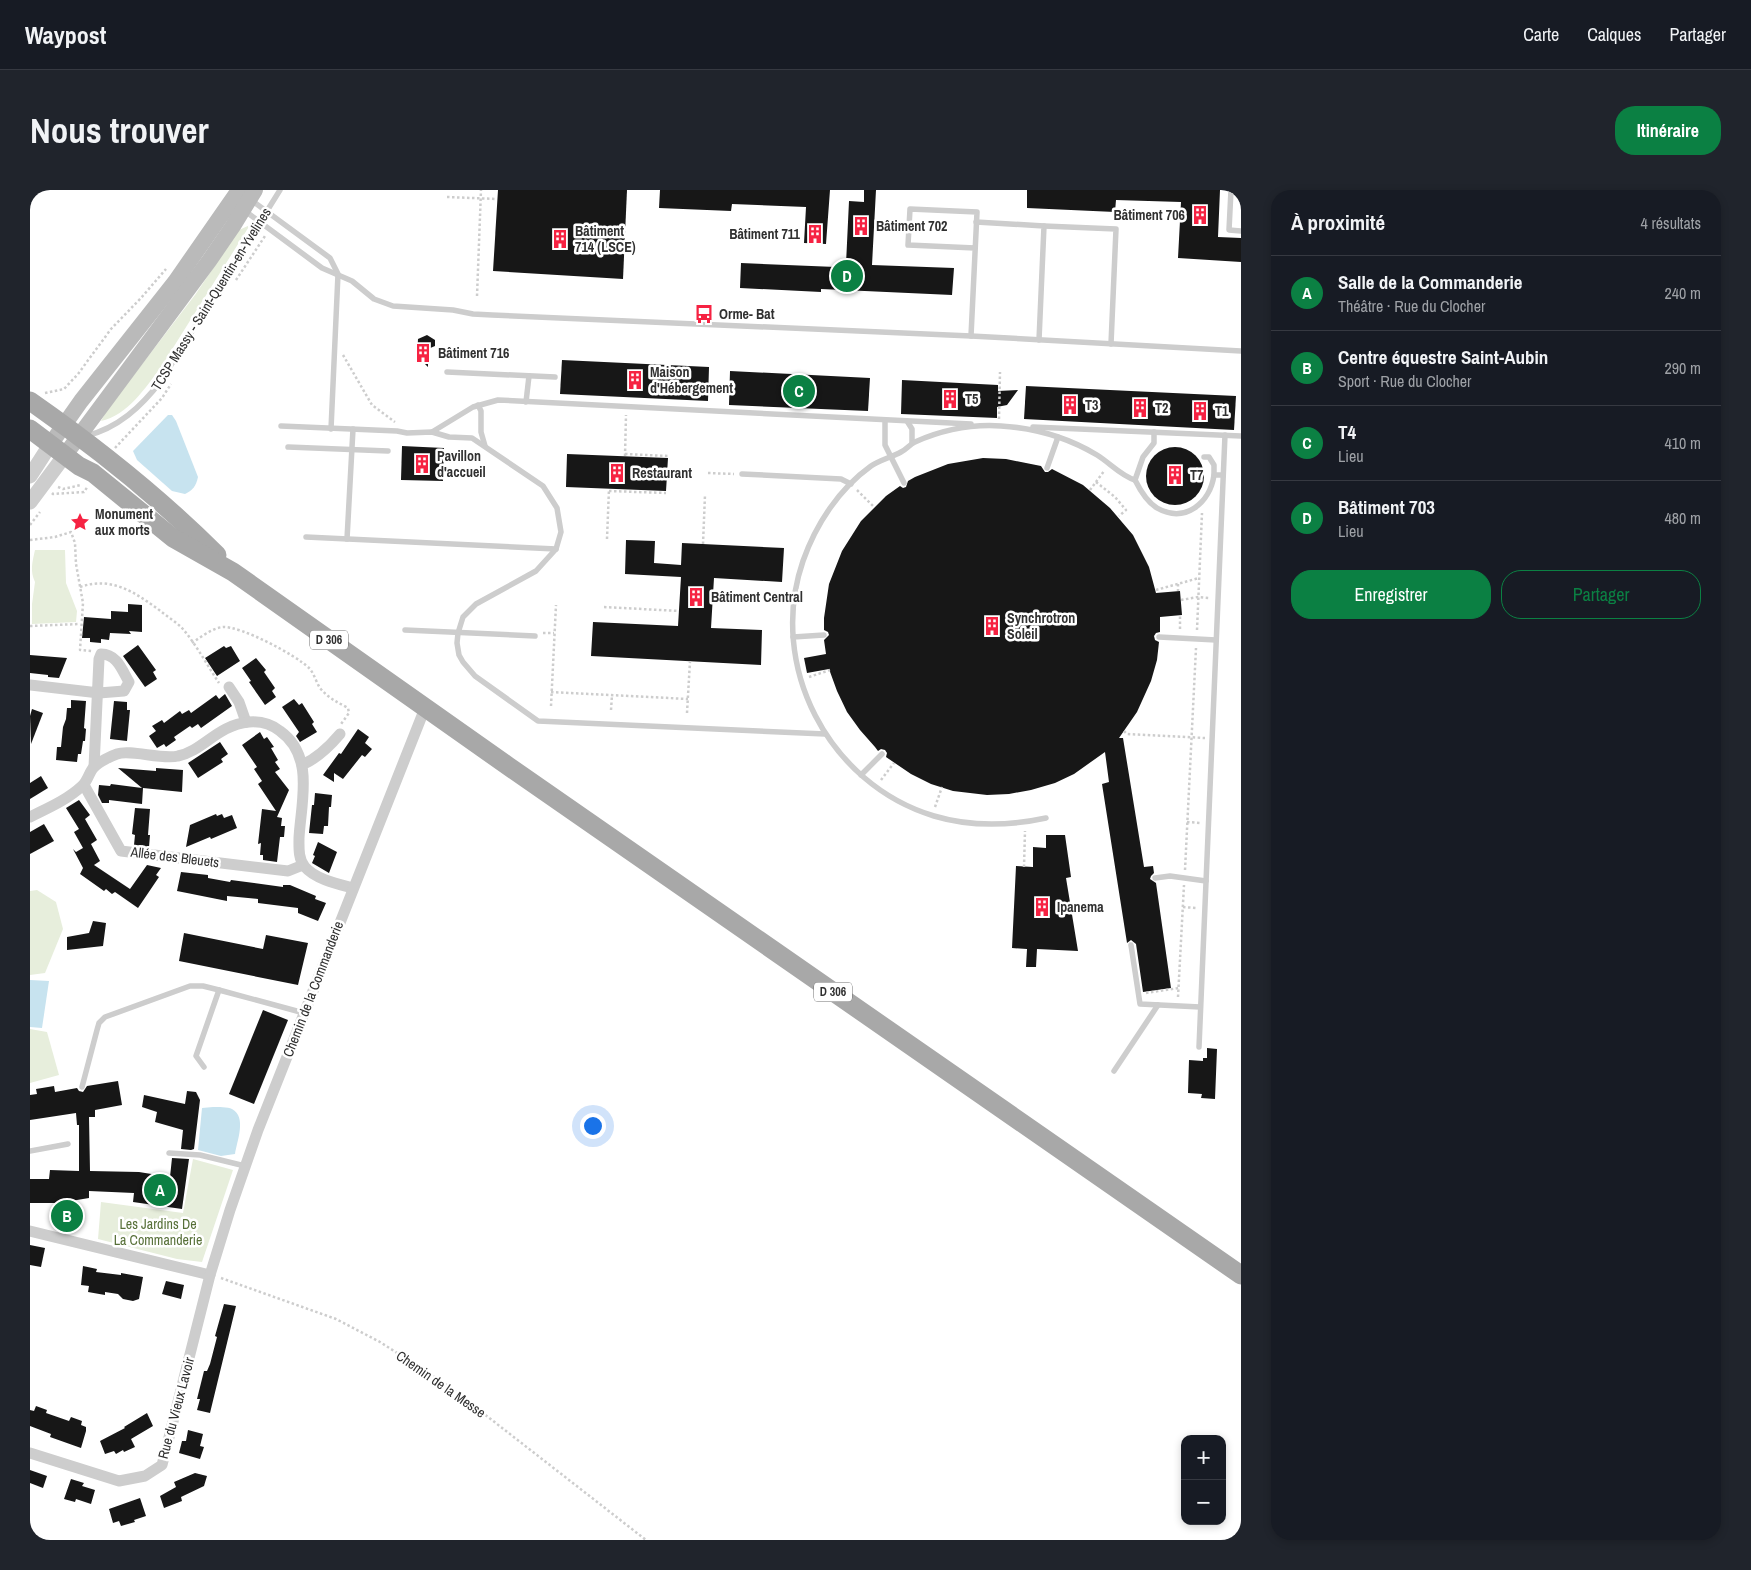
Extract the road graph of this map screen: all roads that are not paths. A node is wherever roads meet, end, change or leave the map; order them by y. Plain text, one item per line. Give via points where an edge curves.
1 (280, 190) edge
2 (1231, 190) edge
3 (245, 197) edge
4 (267, 211) junction
5 (260, 222) junction
6 (976, 222) junction
7 (1044, 226) junction
8 (1241, 231) edge
9 (975, 248) junction
10 (338, 274) junction
11 (972, 336) junction
12 (1039, 340) junction
13 (1111, 344) junction
14 (1241, 351) edge
15 (447, 372) dead end
16 (529, 376) junction
17 (555, 377) dead end
18 (37, 397) edge
19 (526, 402) junction
20 (478, 405) junction
21 (885, 420) junction
22 (907, 421) junction
23 (999, 425) junction
24 (281, 426) dead end
25 (331, 429) junction
26 (353, 430) junction
27 (432, 432) junction
28 (1154, 432) junction
29 (1225, 435) junction
30 (1241, 436) edge
31 (1058, 437) junction
32 (57, 440) edge
33 (912, 443) junction
34 (485, 446) junction
35 (288, 447) dead end
36 (352, 450) junction
37 (388, 451) dead end
38 (1204, 457) dead end
39 (890, 458) junction
40 (1047, 468) dead end
41 (742, 474) road end
42 (1214, 475) junction
43 (1223, 475) junction
44 (30, 476) edge
45 (1135, 480) junction
46 (904, 483) dead end
47 (851, 484) junction
48 (30, 502) edge
49 (306, 537) dead end
50 (347, 539) junction
51 (556, 548) junction
52 (406, 630) dead end
53 (458, 633) junction
54 (824, 635) dead end
55 (535, 636) dead end
56 (793, 637) junction
57 (1160, 637) dead end
58 (1216, 640) junction
59 (30, 684) edge
60 (229, 687) road end
61 (99, 692) junction
62 (425, 708) junction
63 (246, 722) junction
64 (340, 734) road end
65 (825, 734) junction
66 (882, 754) dead end
67 (302, 765) junction
68 (94, 767) junction
69 (861, 776) junction
70 (84, 785) junction
71 (30, 817) edge
72 (1046, 818) dead end
73 (303, 865) junction
74 (1155, 878) dead end
75 (1206, 881) junction
76 (353, 888) junction
77 (1131, 945) dead end
78 (219, 990) junction
79 (1158, 1005) junction
80 (1200, 1008) junction
81 (304, 1013) junction
82 (1199, 1047) dead end
83 (204, 1067) dead end
84 (1114, 1071) dead end
85 (82, 1087) dead end
86 (68, 1144) dead end
87 (30, 1152) edge
88 (169, 1153) dead end
89 (245, 1166) junction
90 (30, 1231) edge
91 (210, 1275) junction
92 (1241, 1275) edge
93 (30, 1453) edge

1 - 4 lane, TCSP Massy - Saint-Quentin-en-Yvelines
2 - 8 lane via 1229,230
3 - 4 lane
3 - 5 lane
3 - 32 main road via 81,401
3 - 32 main road via 209,262 90,421
4 - 5 lane, TCSP Massy - Saint-Quentin-en-Yvelines
4 - 10 lane via 330,258
5 - 10 lane via 322,268
5 - 32 lane, TCSP Massy - Saint-Quentin-en-Yvelines via 149,396 115,425 96,434
6 - 7 lane
6 - 9 lane
6 - 9 lane via 977,212 910,209 908,245
7 - 12 lane
7 - 13 lane via 1116,229
9 - 11 lane
10 - 11 lane via 374,299 393,306 473,314
10 - 25 lane
11 - 12 lane
12 - 13 lane
13 - 14 lane
15 - 16 lane
16 - 17 lane
16 - 19 lane
18 - 32 main road, D 306
19 - 20 lane via 498,400
19 - 21 lane
20 - 27 lane
20 - 34 lane
21 - 22 lane
21 - 39 lane via 884,445
22 - 23 lane
22 - 33 lane via 912,429
23 - 28 lane
23 - 31 lane
23 - 33 lane via 947,430
24 - 25 lane
25 - 26 lane
26 - 27 lane
26 - 36 lane
27 - 34 lane via 472,438
28 - 29 lane
28 - 45 lane via 1154,443 1143,457
29 - 30 lane
29 - 43 lane
31 - 40 lane
31 - 45 lane via 1082,447 1126,478
32 - 44 street
32 - 48 street
32 - 62 main road, D 306 via 115,465 168,509 233,572
33 - 39 lane
34 - 51 lane via 543,486 558,508 561,532
35 - 36 lane
36 - 37 lane
36 - 50 lane
38 - 42 lane via 1209,457 1214,465
39 - 46 lane
39 - 47 lane via 873,464
41 - 47 lane via 841,479
42 - 43 lane
42 - 45 lane via 1205,500 1189,511 1178,513 1157,508 1148,501
43 - 58 lane
47 - 56 lane via 823,518 800,568 794,599
49 - 50 lane
50 - 51 lane
51 - 53 lane via 536,571 476,604 463,617
52 - 53 lane
53 - 55 lane
53 - 65 lane via 459,655 475,676 538,721
54 - 56 lane
56 - 65 lane via 800,680
57 - 58 lane
58 - 75 lane
59 - 61 street
60 - 63 street
61 - 61 street via 124,691 129,682 109,654 102,654 99,659
61 - 68 street
62 - 76 street, Chemin de la Commanderie
62 - 92 main road, D 306
63 - 67 street via 259,721 287,736
63 - 68 street via 229,726 177,757 119,753
64 - 67 street via 329,747
65 - 69 lane
66 - 69 lane
67 - 73 street via 299,852
68 - 70 street
69 - 72 lane via 902,803 932,816 976,824
70 - 71 street via 67,798
70 - 73 street, Allée des Bleuets via 122,850 288,871
73 - 76 street via 319,877
74 - 75 lane via 1170,876
75 - 80 lane
76 - 81 street, Chemin de la Commanderie
77 - 79 lane via 1140,1004
78 - 81 lane
78 - 83 lane via 196,1056
78 - 85 lane via 190,986 105,1017 96,1030
79 - 80 lane
79 - 84 lane
80 - 82 lane
81 - 89 street, Chemin de la Commanderie
86 - 87 lane
88 - 89 lane via 200,1155
89 - 91 street, Chemin de la Commanderie
90 - 91 street
91 - 93 street, Rue du Vieux Lavoir via 162,1465 145,1476 119,1481

